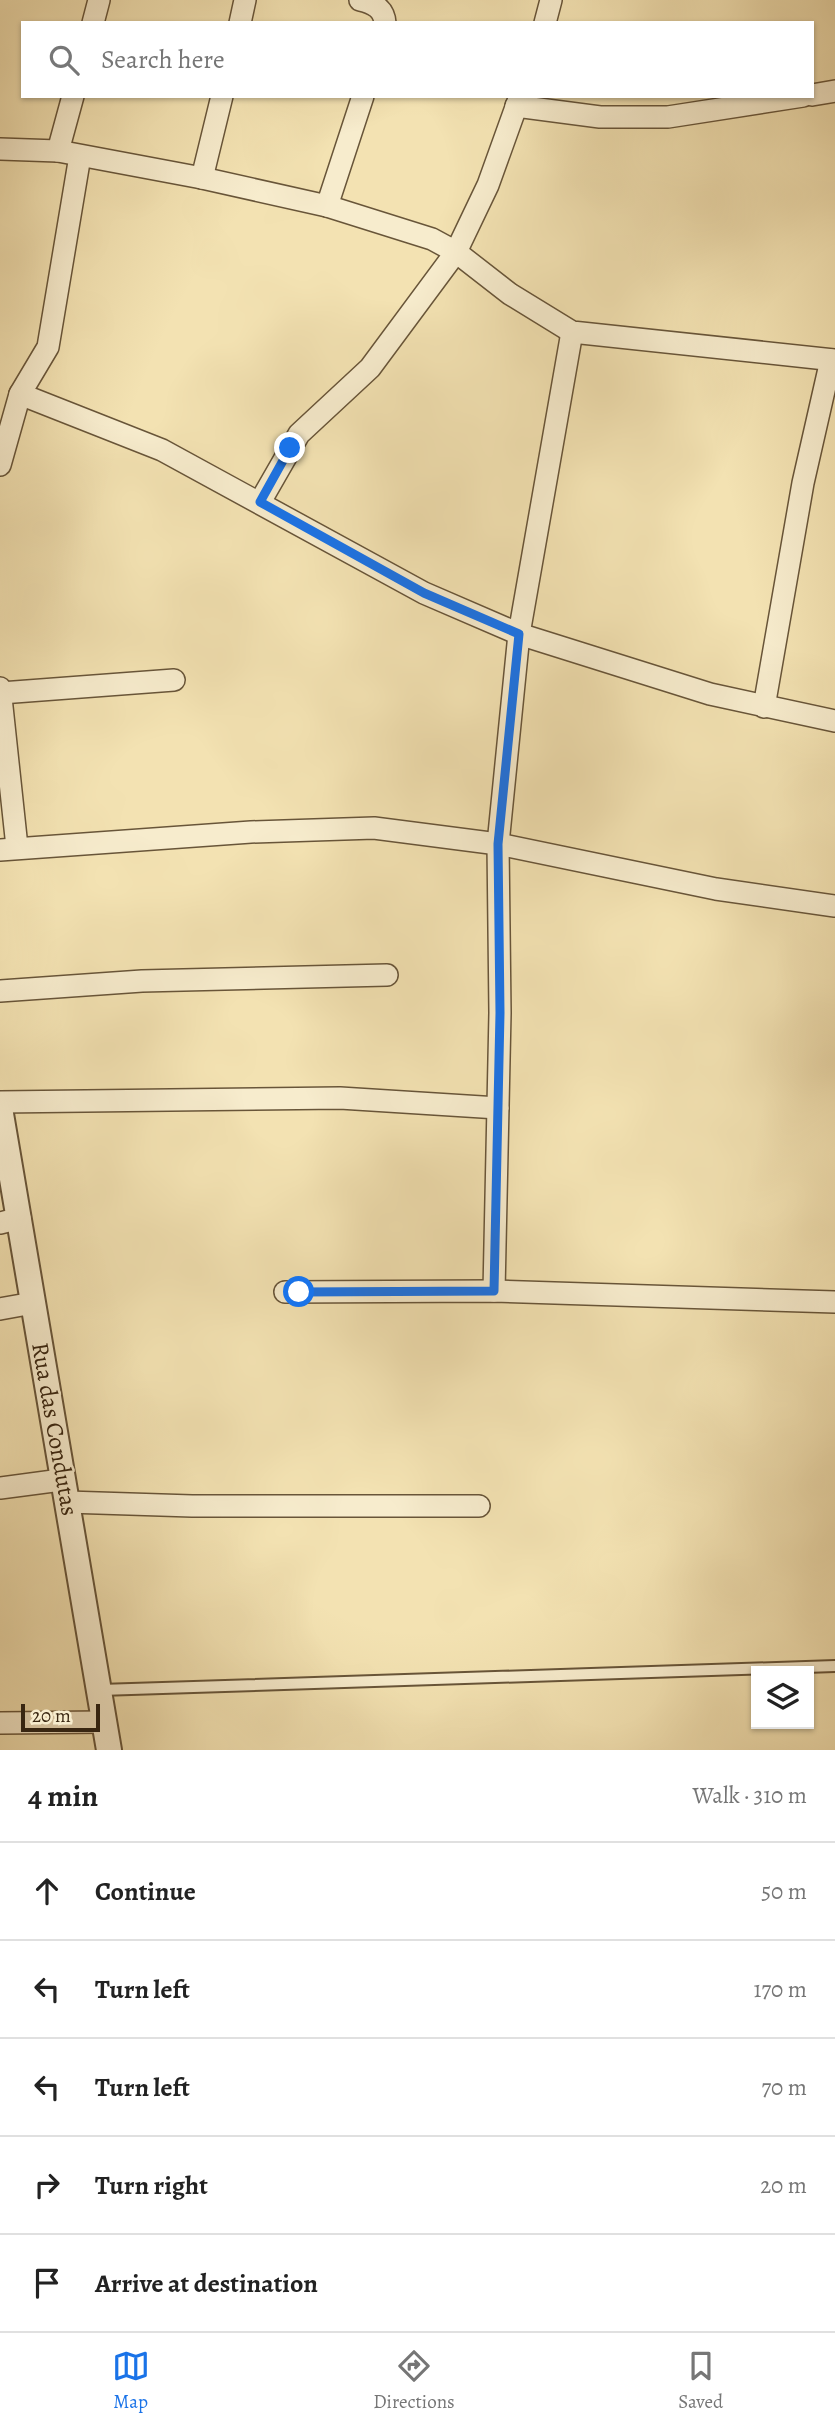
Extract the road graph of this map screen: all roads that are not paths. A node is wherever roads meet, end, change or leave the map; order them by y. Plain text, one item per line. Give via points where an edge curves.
1 (99, 0) edge
2 (245, 0) edge
3 (360, 0) edge
4 (551, 0) edge
5 (94, 21) edge
6 (240, 21) edge
7 (385, 21) edge
8 (546, 21) edge
9 (835, 91) edge
10 (814, 95) edge
11 (72, 98) edge
12 (222, 98) edge
13 (362, 98) edge
14 (790, 98) edge
15 (518, 101) edge
16 (0, 149) edge
17 (58, 151) junction
18 (80, 156) junction
19 (202, 178) junction
20 (327, 206) junction
21 (456, 252) junction
22 (572, 332) junction
23 (833, 360) edge
24 (20, 394) junction
25 (0, 465) edge
26 (260, 502) junction
27 (519, 634) junction
28 (174, 680) dead end
29 (0, 691) edge
30 (764, 707) junction
31 (835, 721) edge
32 (498, 844) junction
33 (9, 848) edge
34 (835, 906) edge
35 (387, 975) dead end
36 (0, 991) edge
37 (0, 1102) edge
38 (0, 1108) edge
39 (498, 1108) junction
40 (10, 1220) edge
41 (494, 1291) junction
42 (285, 1292) dead end
43 (835, 1302) edge
44 (33, 1303) junction
45 (0, 1310) edge
46 (0, 1488) edge
47 (64, 1491) junction
48 (479, 1506) dead end
49 (835, 1666) edge
50 (99, 1690) junction
51 (104, 1722) junction
52 (0, 1723) edge
53 (109, 1750) edge

1 - 5 street
2 - 6 street
3 - 7 street via 378,7
4 - 8 street
9 - 10 street
11 - 17 street
12 - 19 street
13 - 20 street
14 - 15 street via 668,117 600,117
15 - 21 street via 488,185
16 - 17 street
17 - 18 street
18 - 19 street
18 - 24 street via 48,347
19 - 20 street
20 - 21 street via 432,239
21 - 22 street via 510,294
21 - 26 street via 370,368 299,434
22 - 23 street
22 - 27 street
23 - 30 street via 803,483
24 - 25 street
24 - 26 street via 162,450
26 - 27 street via 424,593
27 - 30 street
27 - 32 street
28 - 29 street
29 - 33 street
30 - 31 street
32 - 33 street via 374,828
32 - 34 street via 703,886
32 - 39 street
35 - 36 street via 142,981
37 - 39 street via 340,1098
38 - 40 street, Rua das Condutas
39 - 41 street
40 - 44 street, Rua das Condutas
41 - 42 street
41 - 43 street
44 - 45 street
44 - 47 street, Rua das Condutas
46 - 47 street
47 - 48 street via 192,1506
47 - 50 street, Rua das Condutas
49 - 50 lane
50 - 51 street, Rua das Condutas
51 - 52 street
51 - 53 street, Rua das Condutas

